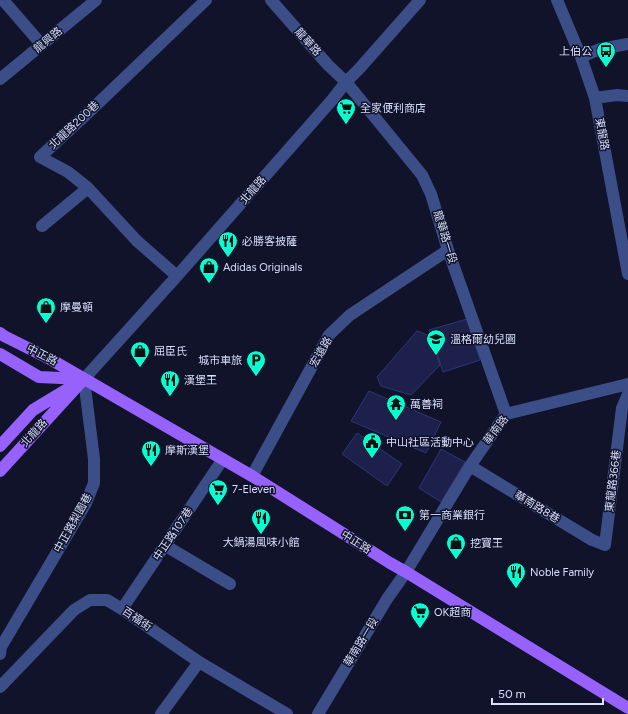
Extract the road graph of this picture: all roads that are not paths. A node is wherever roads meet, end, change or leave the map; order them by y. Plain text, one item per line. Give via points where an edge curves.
1 (3, 0) edge
2 (96, 0) edge
3 (206, 0) edge
4 (271, 0) edge
5 (420, 0) edge
6 (557, 0) edge
7 (628, 44) edge
8 (42, 45) junction
9 (581, 57) junction
10 (0, 79) edge
11 (346, 82) junction
12 (628, 96) edge
13 (595, 98) junction
14 (88, 188) junction
15 (42, 226) dead end
16 (448, 250) junction
17 (628, 274) edge
18 (177, 276) junction
19 (0, 333) edge
20 (0, 354) edge
21 (84, 379) junction
22 (628, 384) edge
23 (628, 394) edge
24 (506, 414) junction
25 (0, 446) edge
26 (223, 459) junction
27 (470, 466) junction
28 (0, 471) edge
29 (252, 476) junction
30 (605, 545) joint
31 (166, 546) junction
32 (406, 572) junction
33 (230, 584) dead end
34 (122, 608) junction
35 (0, 654) edge
36 (199, 662) junction
37 (0, 687) edge
38 (628, 708) edge
39 (161, 714) edge
40 (287, 714) edge
41 (318, 714) edge

1 - 8 street
2 - 8 street, 龍興路
3 - 14 street, 北龍路200巷 via 40,156 68,172
4 - 11 street, 龍華路
5 - 11 street, 北龍路
6 - 9 street, 東龍路
7 - 9 street via 600,49
8 - 10 street, 龍興路
9 - 13 street, 東龍路
11 - 16 street, 龍華路一段 via 422,175 432,194
11 - 18 street, 北龍路
12 - 13 street
13 - 17 street, 東龍路
14 - 15 street
14 - 18 street, 北龍路200巷 via 137,241
16 - 24 street, 龍華路一段
16 - 29 street, 宏遠路 via 350,315 329,336
18 - 21 street, 北龍路
19 - 21 main road, 中正路
20 - 21 main road, 中正路 via 39,377
21 - 25 main road, 北龍路 via 33,410
21 - 26 main road, 中正路
21 - 28 main road, 北龍路
21 - 35 street, 中正路梨園巷 via 94,459 94,483 86,503 1,647
22 - 24 street, 華南路
23 - 30 street, 東龍路366巷 via 622,408
24 - 27 street, 華南路
26 - 29 main road, 中正路
26 - 31 street, 中正路107巷
27 - 30 street, 華南路8巷 via 592,540
27 - 32 street, 華南路
29 - 32 main road, 中正路
31 - 33 street
31 - 34 street, 中正路107巷
32 - 38 main road, 中正路
32 - 41 street, 華南路一段
34 - 36 street, 百福街
34 - 37 street, 百福街 via 107,600 90,600 74,610
36 - 39 street
36 - 40 street, 百福街

